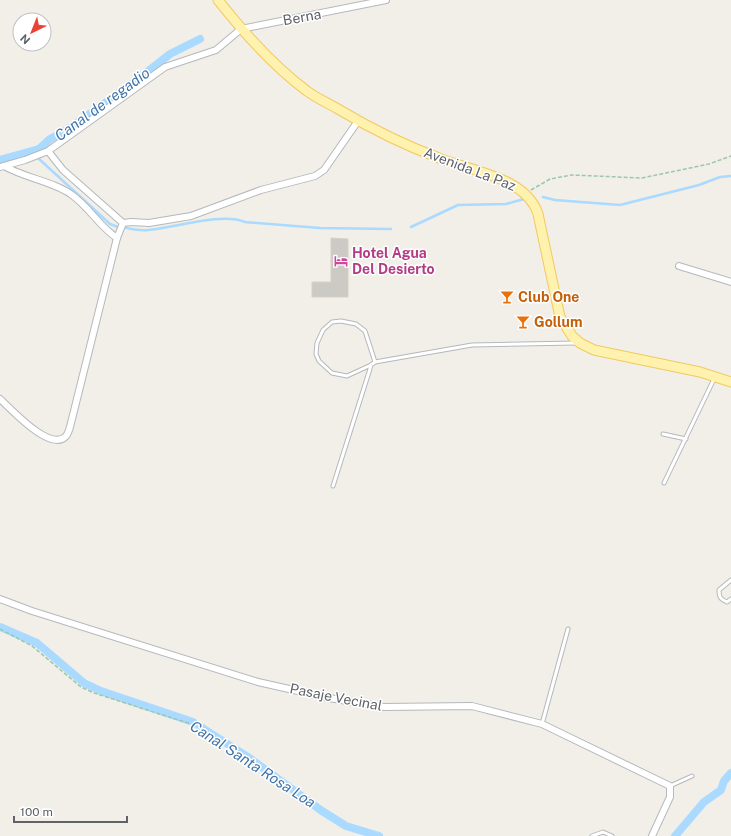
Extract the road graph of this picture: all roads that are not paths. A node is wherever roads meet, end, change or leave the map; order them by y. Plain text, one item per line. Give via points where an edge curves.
1 (218, 0) edge
2 (386, 0) edge
3 (240, 29) junction
4 (358, 121) junction
5 (48, 151) junction
6 (2, 166) edge
7 (123, 223) junction
8 (117, 238) junction
9 (679, 266) dead end
10 (731, 282) edge
11 (580, 343) junction
12 (375, 362) junction
13 (371, 365) junction
14 (715, 377) junction
15 (731, 382) edge
16 (0, 399) edge
17 (663, 434) dead end
18 (686, 439) junction
19 (664, 484) dead end
20 (333, 486) dead end
21 (731, 580) edge
22 (0, 599) edge
23 (731, 599) edge
24 (568, 629) dead end
25 (542, 724) junction
26 (692, 776) dead end
27 (670, 786) junction
28 (592, 836) edge
29 (612, 836) edge
30 (652, 836) edge

1 - 3 main road, Avenida La Paz
2 - 3 street, Berna
3 - 4 main road, Avenida La Paz via 276,65 308,91
3 - 5 street via 216,50 164,67
4 - 7 street via 324,170 315,176 261,190 191,216 156,222
4 - 11 main road, Avenida La Paz via 438,158 514,185 525,193 533,202 538,214 560,317 568,331
5 - 6 street
5 - 7 street via 63,170
6 - 8 street via 72,194 104,230
7 - 8 street
8 - 16 street via 76,406 66,436 60,440 43,436
9 - 10 street
11 - 12 lane via 472,345
11 - 14 main road, Avenida La Paz via 599,352
12 - 13 lane
12 - 13 lane via 365,331 356,324 332,322 323,330 317,343 316,354 318,361 332,373 350,375
13 - 20 lane
14 - 15 main road, Avenida La Paz
14 - 18 lane
17 - 18 lane
18 - 19 lane
21 - 23 lane via 718,590 722,600 727,602
22 - 25 street, Pasaje Vecinal via 258,682 384,707 472,706
24 - 25 lane
25 - 27 street, Pasaje Vecinal
26 - 27 lane
27 - 30 street via 670,797
28 - 29 lane via 603,832

